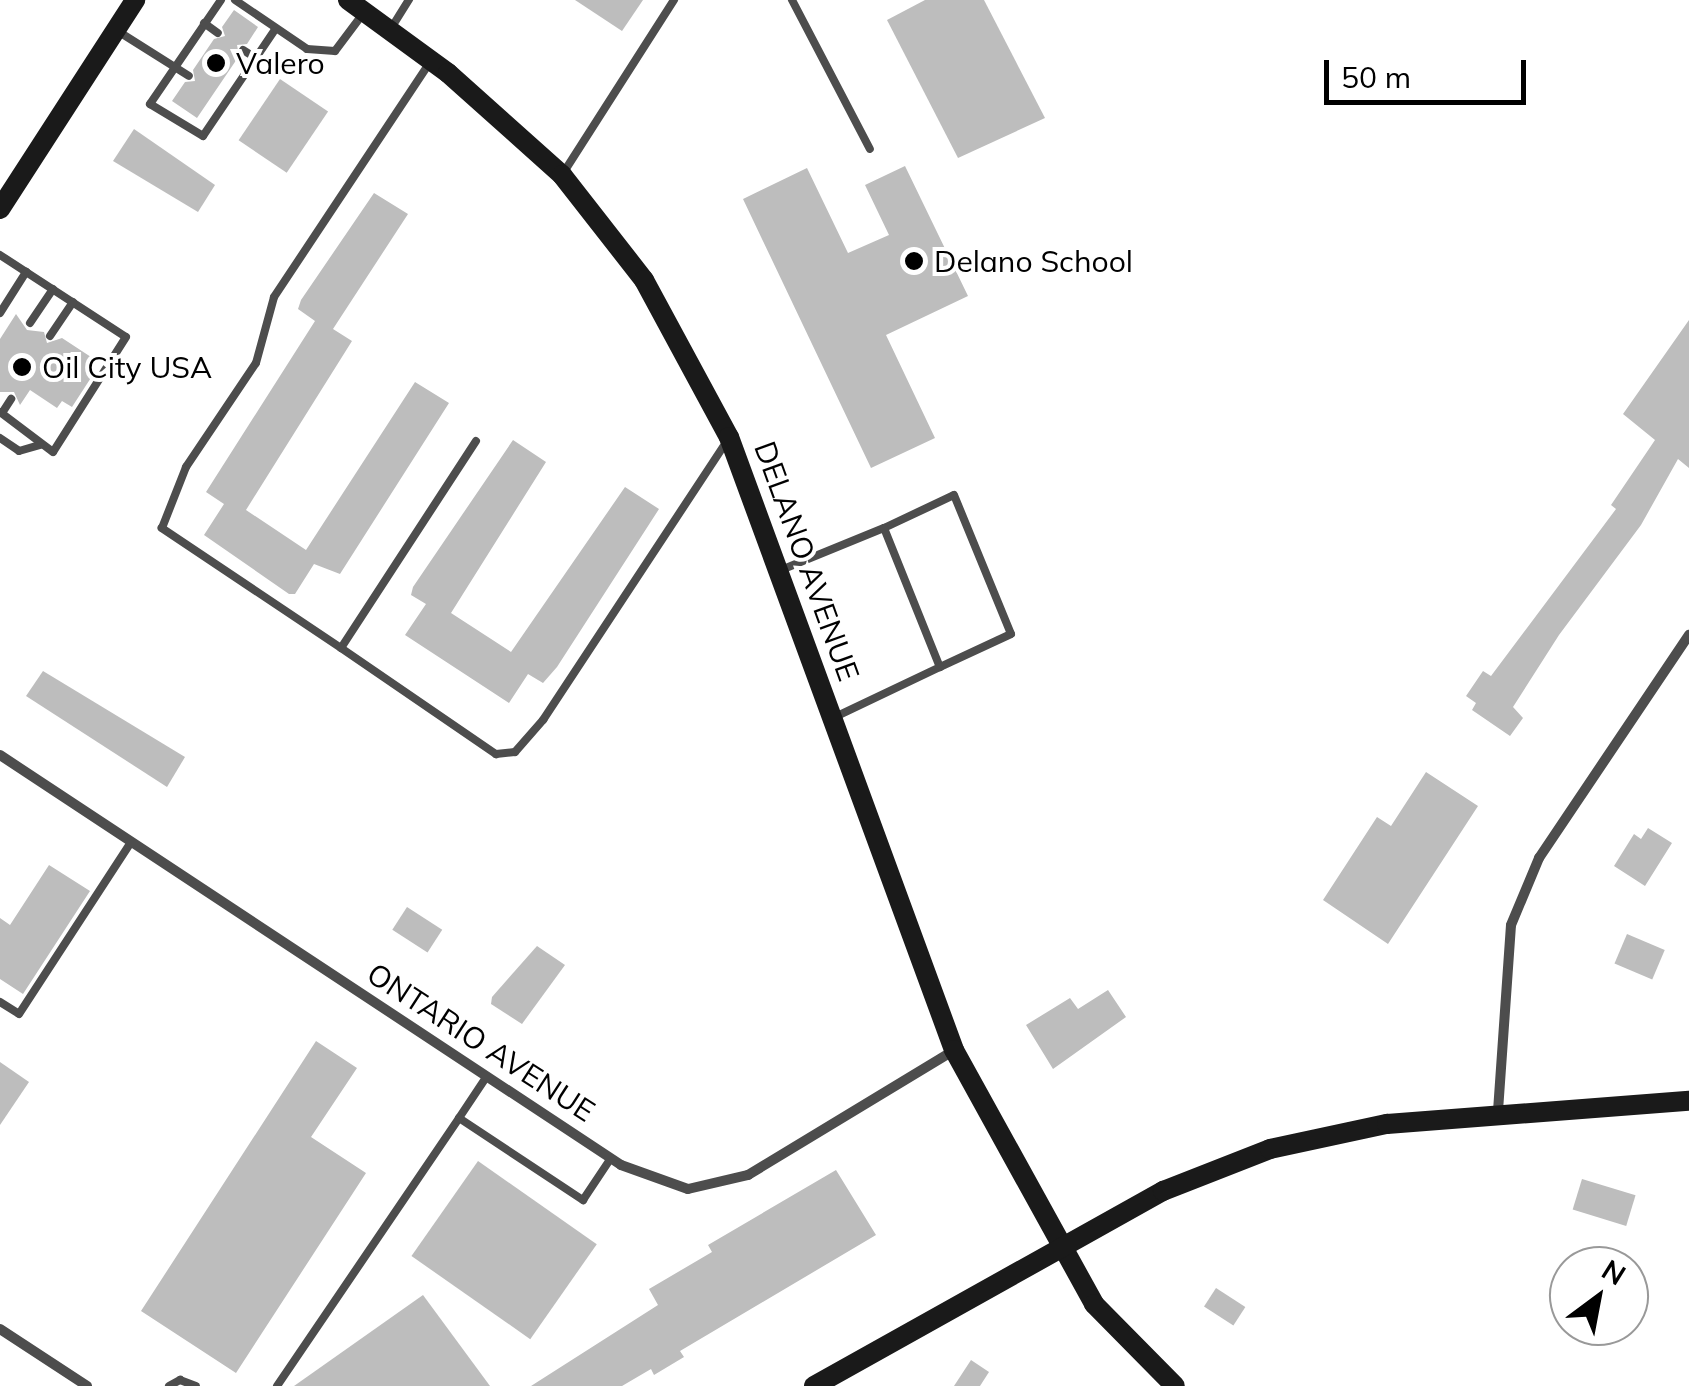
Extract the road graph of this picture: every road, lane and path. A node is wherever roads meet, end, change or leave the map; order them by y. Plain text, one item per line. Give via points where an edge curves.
1 (135, 0) edge
2 (221, 0) edge
3 (235, 0) edge
4 (409, 0) edge
5 (674, 0) edge
6 (792, 0) edge
7 (357, 6) edge
8 (204, 23) junction
9 (276, 28) junction
10 (116, 30) junction
11 (390, 31) junction
12 (218, 32) dead end
13 (243, 50) dead end
14 (256, 58) junction
15 (431, 60) junction
16 (175, 66) junction
17 (189, 76) dead end
18 (214, 92) dead end
19 (227, 100) junction
20 (870, 149) dead end
21 (562, 175) junction
22 (0, 210) edge
23 (0, 255) edge
24 (26, 272) junction
25 (52, 289) junction
26 (73, 302) junction
27 (0, 313) edge
28 (30, 323) dead end
29 (50, 336) dead end
30 (11, 399) dead end
31 (1, 412) edge
32 (729, 437) junction
33 (0, 438) edge
34 (476, 441) dead end
35 (40, 445) junction
36 (884, 528) junction
37 (778, 571) junction
38 (1689, 634) edge
39 (342, 648) junction
40 (940, 667) junction
41 (833, 718) junction
42 (0, 756) edge
43 (131, 842) junction
44 (0, 1002) edge
45 (954, 1050) junction
46 (487, 1076) junction
47 (1689, 1101) edge
48 (1498, 1111) junction
49 (459, 1118) junction
50 (611, 1158) junction
51 (1060, 1246) junction
52 (0, 1328) edge
53 (87, 1386) edge
54 (169, 1386) edge
55 (196, 1386) edge
56 (278, 1386) edge
57 (814, 1386) edge
58 (1176, 1386) edge

1 - 10 main road
2 - 8 lane
3 - 9 lane
4 - 11 lane
5 - 21 lane
6 - 20 lane
7 - 9 lane via 335,51 307,49
7 - 11 main road, DELANO AVENUE
8 - 12 lane
8 - 16 lane
9 - 14 lane
10 - 16 lane
10 - 22 main road
11 - 15 main road, DELANO AVENUE
13 - 14 lane
14 - 19 lane
15 - 21 main road, DELANO AVENUE
15 - 39 lane via 274,297 256,363 186,467 162,528
16 - 17 lane
16 - 19 lane via 150,104 203,136
18 - 19 lane
21 - 32 main road, DELANO AVENUE via 644,280
23 - 24 lane
24 - 25 lane
24 - 27 lane
25 - 26 lane
25 - 28 lane
26 - 29 lane
26 - 35 lane via 126,337 53,452
30 - 31 lane
31 - 35 lane
32 - 37 main road, DELANO AVENUE
32 - 39 lane via 543,720 514,752 496,754
33 - 35 lane via 19,451
34 - 39 lane
36 - 37 lane
36 - 40 lane
36 - 40 lane via 954,495 1010,634
37 - 41 main road, DELANO AVENUE
38 - 48 street via 1540,858 1511,925
40 - 41 lane
41 - 45 main road, DELANO AVENUE
42 - 43 street, ONTARIO AVENUE
43 - 44 lane via 18,1014
43 - 46 street, ONTARIO AVENUE
45 - 50 street, ONTARIO AVENUE via 748,1175 688,1189
45 - 51 main road, DELANO AVENUE
46 - 49 lane
46 - 50 street, ONTARIO AVENUE
47 - 48 main road
48 - 51 main road via 1387,1124 1270,1150 1163,1191
49 - 50 lane via 583,1200
49 - 56 lane
51 - 57 main road
51 - 58 main road, DELANO AVENUE via 1094,1304
52 - 53 street
54 - 55 lane via 180,1380

